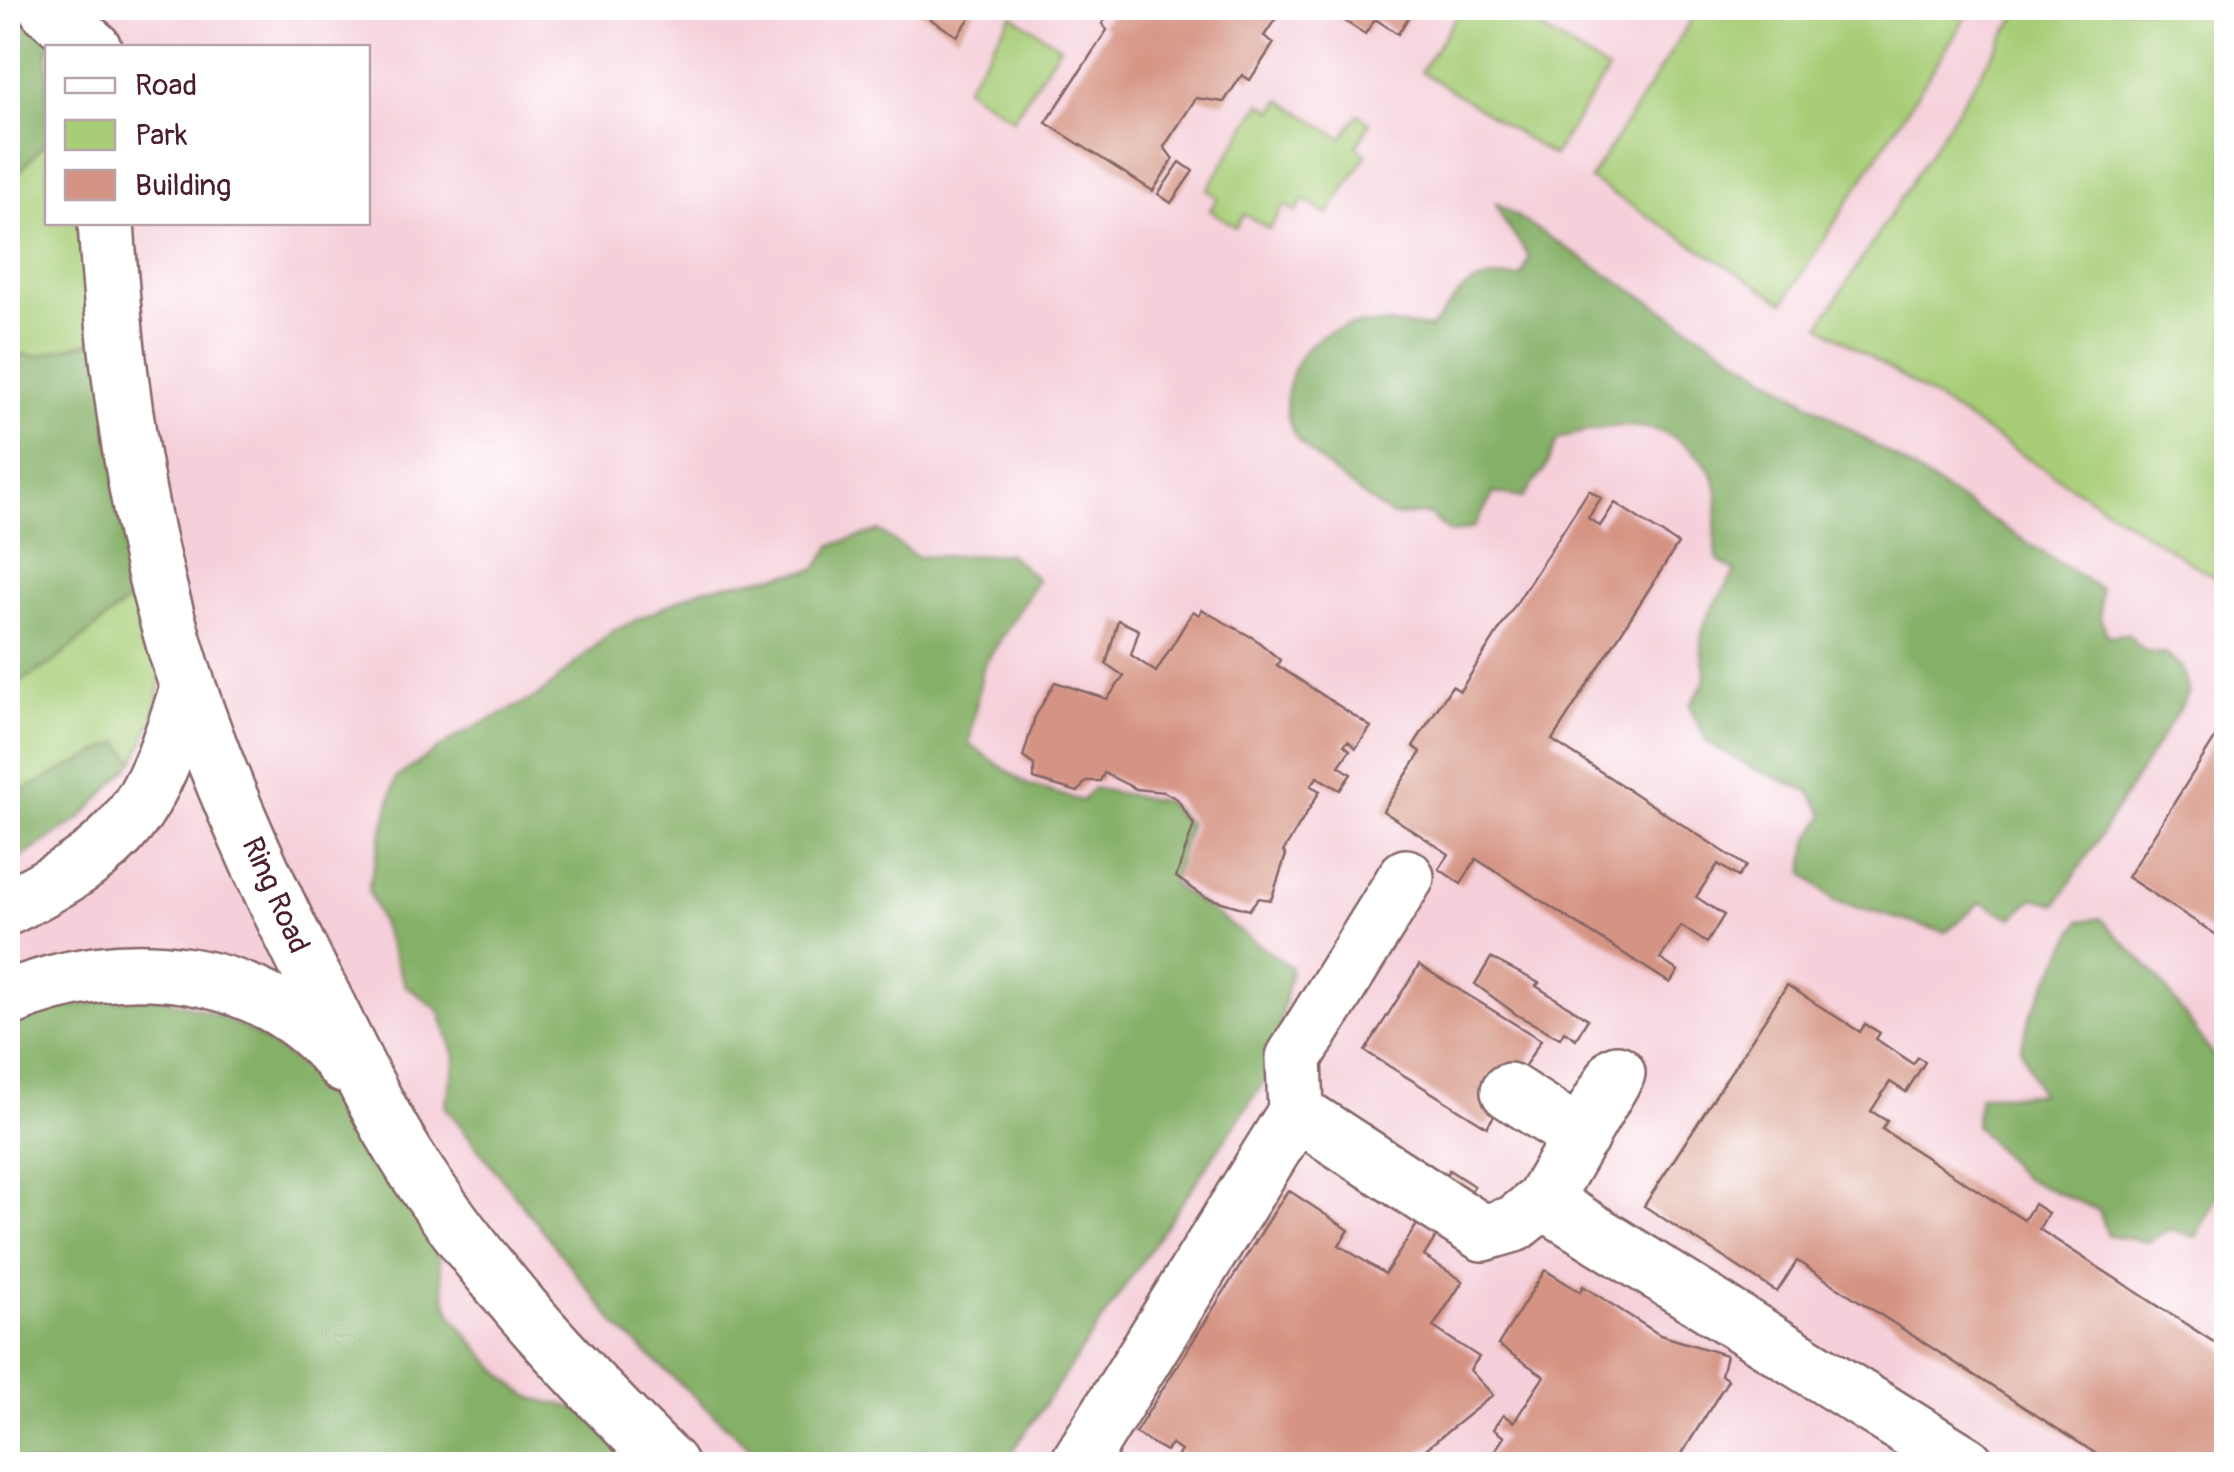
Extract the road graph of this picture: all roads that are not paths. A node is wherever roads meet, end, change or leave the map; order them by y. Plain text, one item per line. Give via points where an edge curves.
1 (47, 8) edge
2 (108, 8) edge
3 (89, 45) edge
4 (106, 45) edge
5 (106, 225) edge
6 (188, 688) junction
7 (1406, 878) dead end
8 (8, 907) edge
9 (8, 999) edge
10 (1617, 1073) dead end
11 (1509, 1091) dead end
12 (1296, 1112) junction
13 (387, 1124) junction
14 (1581, 1137) junction
15 (1543, 1201) junction
16 (669, 1464) edge
17 (1078, 1464) edge
18 (1966, 1464) edge

1 - 3 street
2 - 4 street
5 - 6 street, Ring Road via 112,324 138,492
6 - 8 street via 162,771 128,826 81,868
6 - 13 street, Ring Road via 290,930
7 - 12 street via 1294,1058
9 - 13 street via 86,974 122,971 227,985 259,997 316,1035
10 - 14 street
11 - 14 street
12 - 15 street via 1483,1232 1514,1224
12 - 17 street
13 - 16 street, Ring Road via 507,1294
14 - 15 street
15 - 18 street

